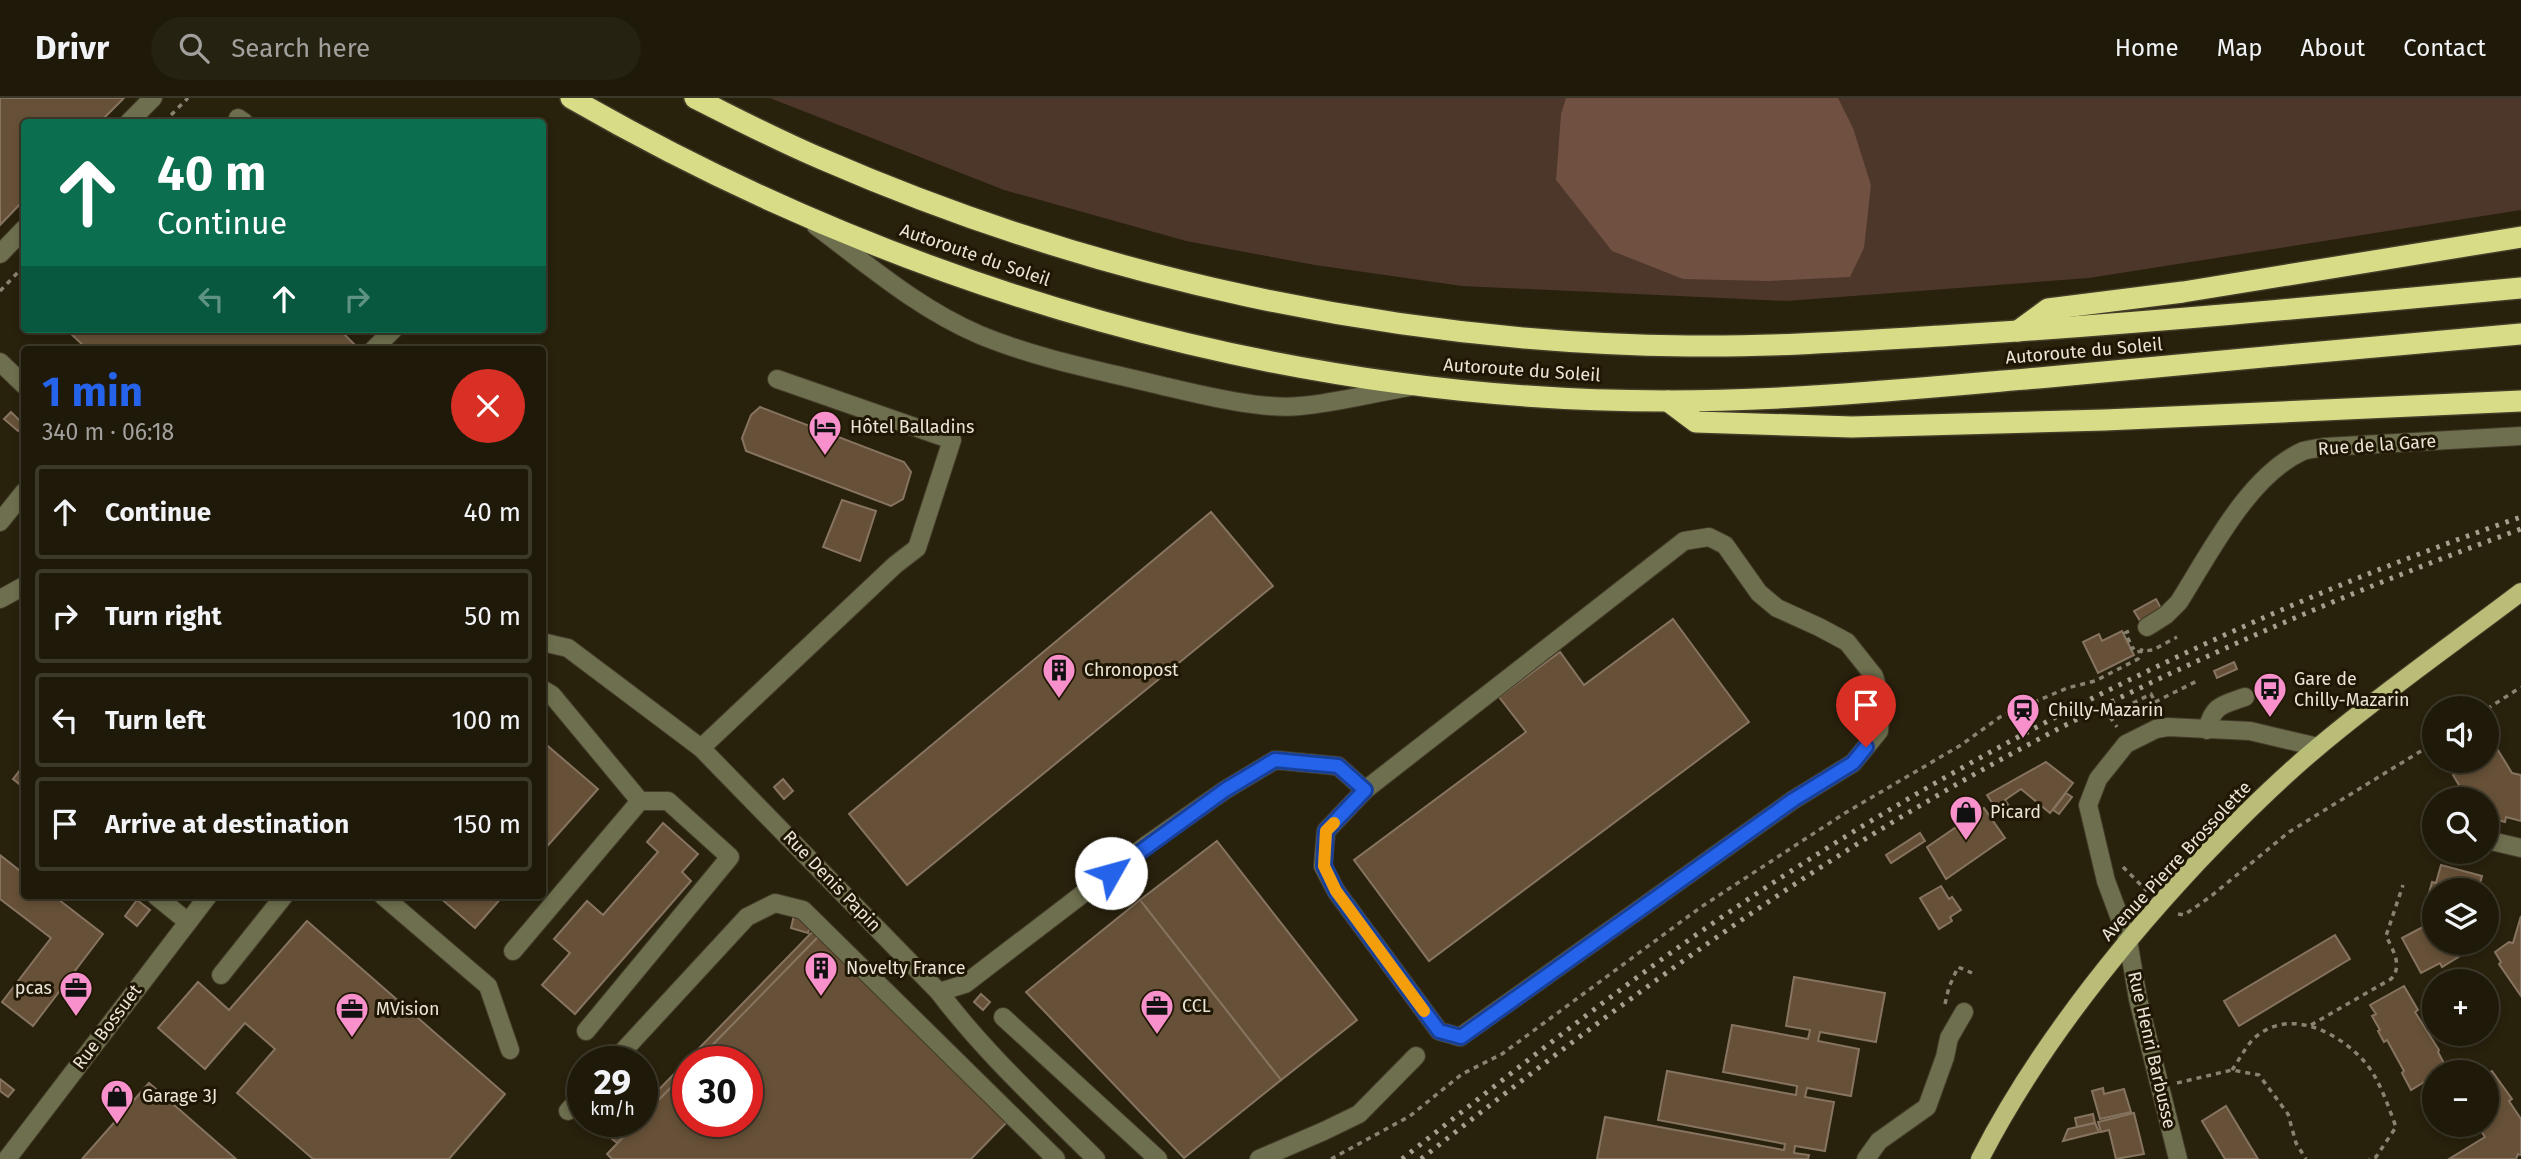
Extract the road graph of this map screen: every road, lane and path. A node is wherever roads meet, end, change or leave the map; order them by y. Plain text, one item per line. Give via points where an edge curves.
1 (153, 98) edge
2 (188, 98) edge
3 (571, 98) edge
4 (695, 98) edge
5 (132, 119) edge
6 (167, 119) edge
7 (797, 211) junction
8 (21, 232) edge
9 (2521, 237) edge
10 (0, 254) edge
11 (21, 269) edge
12 (2521, 288) edge
13 (0, 292) edge
14 (2018, 331) junction
15 (390, 333) edge
16 (2521, 334) edge
17 (377, 346) edge
18 (0, 362) edge
19 (777, 379) dead end
20 (21, 382) edge
21 (1420, 385) junction
22 (1668, 401) junction
23 (2521, 401) edge
24 (2521, 436) edge
25 (21, 496) edge
26 (0, 522) edge
27 (21, 588) edge
28 (2521, 592) edge
29 (0, 599) edge
30 (2147, 627) dead end
31 (2177, 637) dead end
32 (546, 643) edge
33 (2141, 646) dead end
34 (2130, 649) dead end
35 (2141, 652) junction
36 (2199, 680) dead end
37 (2521, 687) edge
38 (546, 691) edge
39 (2499, 701) edge
40 (2155, 702) junction
41 (2115, 712) dead end
42 (2161, 715) dead end
43 (2110, 718) dead end
44 (2113, 723) dead end
45 (2207, 730) junction
46 (2237, 731) junction
47 (2318, 747) junction
48 (701, 748) junction
49 (2422, 750) edge
50 (1365, 790) junction
51 (640, 801) junction
52 (2499, 843) edge
53 (2521, 848) edge
54 (2121, 866) dead end
55 (2403, 885) dead end
56 (2147, 891) dead end
57 (160, 899) edge
58 (206, 899) edge
59 (282, 899) edge
60 (386, 899) edge
61 (2184, 915) dead end
62 (188, 922) junction
63 (2128, 940) junction
64 (513, 951) dead end
65 (221, 975) dead end
66 (939, 992) junction
67 (1964, 1013) dead end
68 (1003, 1017) dead end
69 (2311, 1025) junction
70 (586, 1031) dead end
71 (628, 1046) edge
72 (510, 1050) dead end
73 (1416, 1056) dead end
74 (2232, 1070) junction
75 (2161, 1086) junction
76 (1980, 1158) edge
77 (2376, 1158) edge
78 (7, 1159) edge
79 (1056, 1159) edge
80 (1096, 1159) edge
81 (1158, 1159) edge
82 (1259, 1159) edge
83 (1331, 1159) edge
84 (1866, 1159) edge
85 (2178, 1159) edge
86 (2306, 1159) edge
87 (2369, 1159) edge

1 - 5 street
2 - 6 path
3 - 7 highway, Autoroute du Soleil via 702,168
4 - 14 highway, Autoroute du Soleil via 822,159 1016,233 1227,291 1389,322 1687,346
7 - 21 highway, Autoroute du Soleil via 984,284 1125,327 1255,358
7 - 21 street via 934,311 979,334 1044,357 1233,400 1298,407
8 - 10 street
9 - 14 highway via 2183,292 2048,309
11 - 13 path
12 - 14 highway, Autoroute du Soleil
15 - 17 street
16 - 22 highway, Autoroute du Soleil via 1847,394
18 - 20 street
19 - 48 street via 952,440 917,548
21 - 22 highway, Autoroute du Soleil via 1519,396
22 - 23 highway via 1696,422 1852,427
24 - 30 street, Rue de la Gare via 2305,451 2263,479 2179,602
25 - 26 street
27 - 29 street
28 - 47 main road, Avenue Pierre Brossolette
31 - 35 path
32 - 48 street, Rue Denis Papin via 568,648
33 - 35 path
34 - 35 path
35 - 83 path via 2138,659 2095,681 2000,717 1845,813 1701,907 1502,1054 1462,1074 1410,1116
36 - 40 path
37 - 39 path
38 - 51 street
40 - 41 path via 2151,694
40 - 42 path
43 - 44 path
45 - 46 street, Rue Henri Barbusse
45 - 46 street via 2211,714 2245,697
45 - 63 street, Rue Henri Barbusse via 2156,729 2126,744 2098,779 2088,805 2106,881
46 - 47 street, Rue Henri Barbusse
47 - 63 main road, Avenue Pierre Brossolette via 2236,822
48 - 66 street, Rue Denis Papin
49 - 61 path via 2289,832
50 - 50 street via 1326,831 1324,866 1336,891 1439,1031 1461,1037 1793,800 1853,763 1879,731 1881,699 1874,676 1847,642 1777,608 1759,593 1725,545 1709,537 1684,541
50 - 66 street via 1338,766 1275,760 1148,844 965,984
51 - 64 street
51 - 70 street via 668,801 730,857
52 - 53 street
54 - 56 path
55 - 69 path via 2386,936 2394,952 2395,974
57 - 62 street
58 - 62 street, Rue Bossuet
59 - 65 street
60 - 72 street via 488,986
62 - 78 street, Rue Bossuet
63 - 75 street, Rue Henri Barbusse
63 - 76 main road, Avenue Pierre Brossolette via 2063,1025
66 - 80 street, Rue Denis Papin via 999,1061
67 - 84 street via 1948,1038 1927,1107 1879,1141
68 - 81 street
69 - 74 path via 2273,1026 2255,1037
69 - 77 path via 2364,1061 2384,1095 2396,1128
71 - 79 street via 747,917 775,903 803,910
73 - 82 street via 1359,1114
74 - 75 path
74 - 86 path via 2259,1075 2288,1114
75 - 85 street, Rue Henri Barbusse
77 - 87 path

